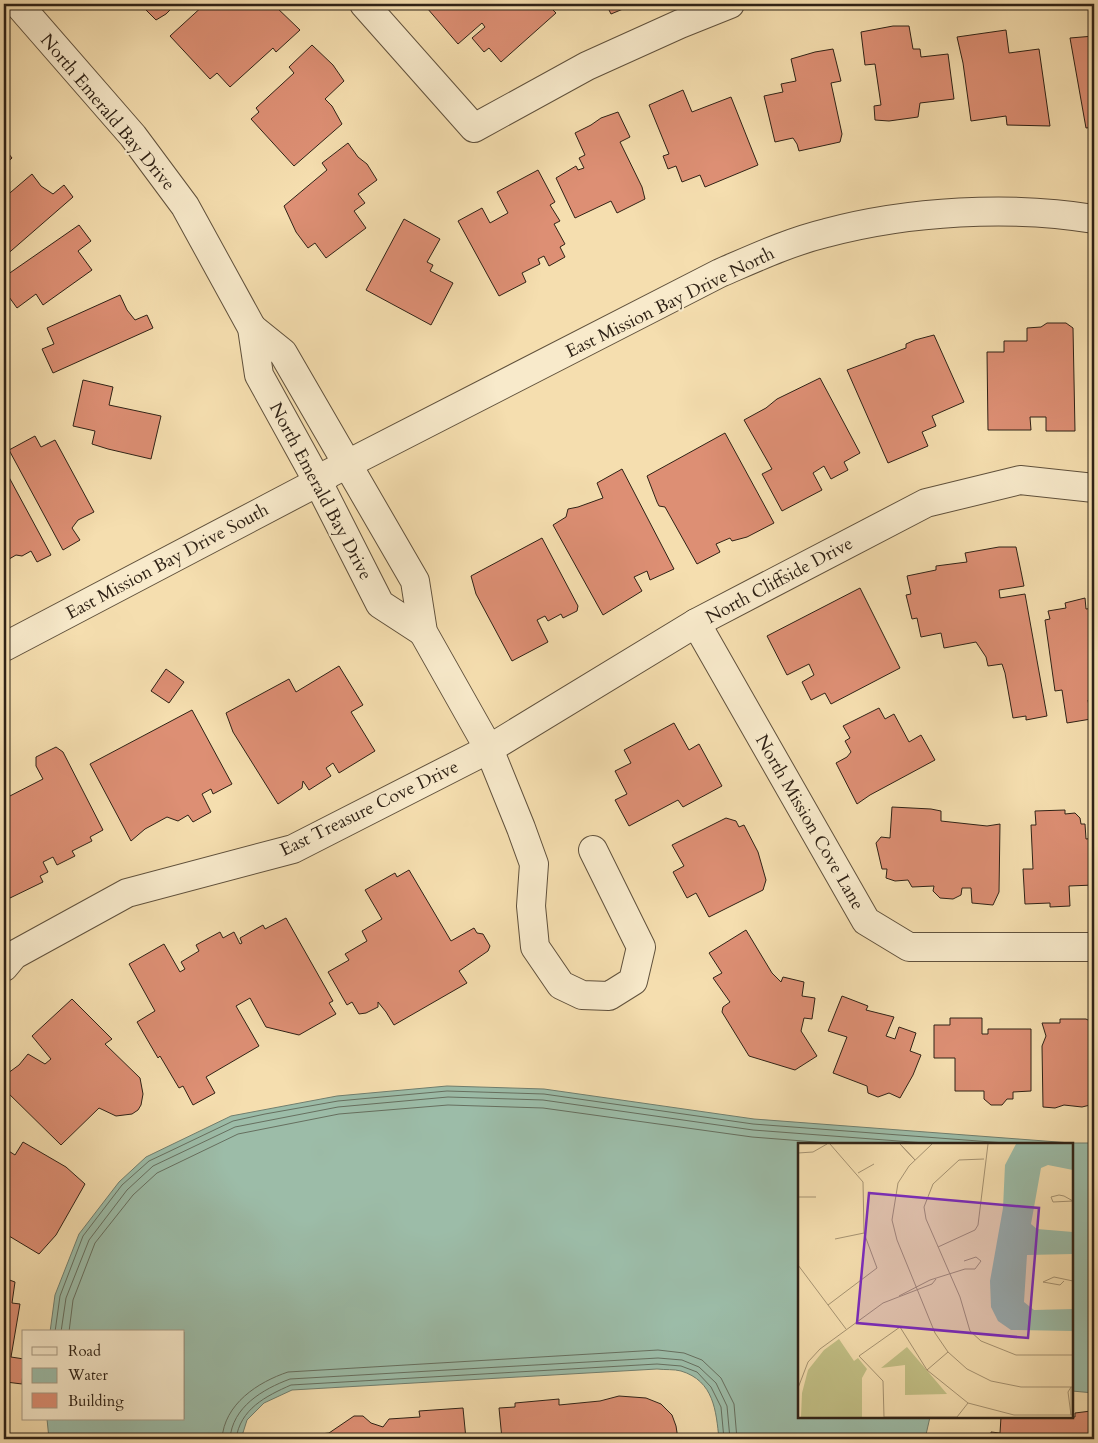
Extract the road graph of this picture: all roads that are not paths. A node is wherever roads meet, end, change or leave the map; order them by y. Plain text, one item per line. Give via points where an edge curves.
1 (18, 4) edge
2 (364, 4) edge
3 (730, 4) edge
4 (1094, 219) edge
5 (332, 473) junction
6 (1094, 488) edge
7 (696, 623) junction
8 (424, 632) junction
9 (4, 647) edge
10 (488, 750) junction
11 (594, 850) dead end
12 (1094, 947) edge
13 (4, 967) edge

1 - 5 street, North Emerald Bay Drive via 133,136 185,206 252,328 259,375
2 - 3 street via 474,128 587,66
4 - 5 street, East Mission Bay Drive North via 1011,211 892,219 826,233 773,250 720,273
5 - 8 street, North Emerald Bay Drive via 415,581
5 - 8 street, North Emerald Bay Drive via 380,604
5 - 9 street, East Mission Bay Drive South
6 - 7 street, North Cliffside Drive via 1020,480 926,503
7 - 10 street, North Cliffside Drive
7 - 12 street, North Mission Cove Lane via 866,921 909,947
8 - 10 street, North Emerald Bay Drive
10 - 11 street, North Emerald Bay Drive via 534,864 531,906 535,947 561,985 582,995 609,996 633,981 641,947
10 - 13 street, East Treasure Cove Drive via 293,848 127,893 14,955

